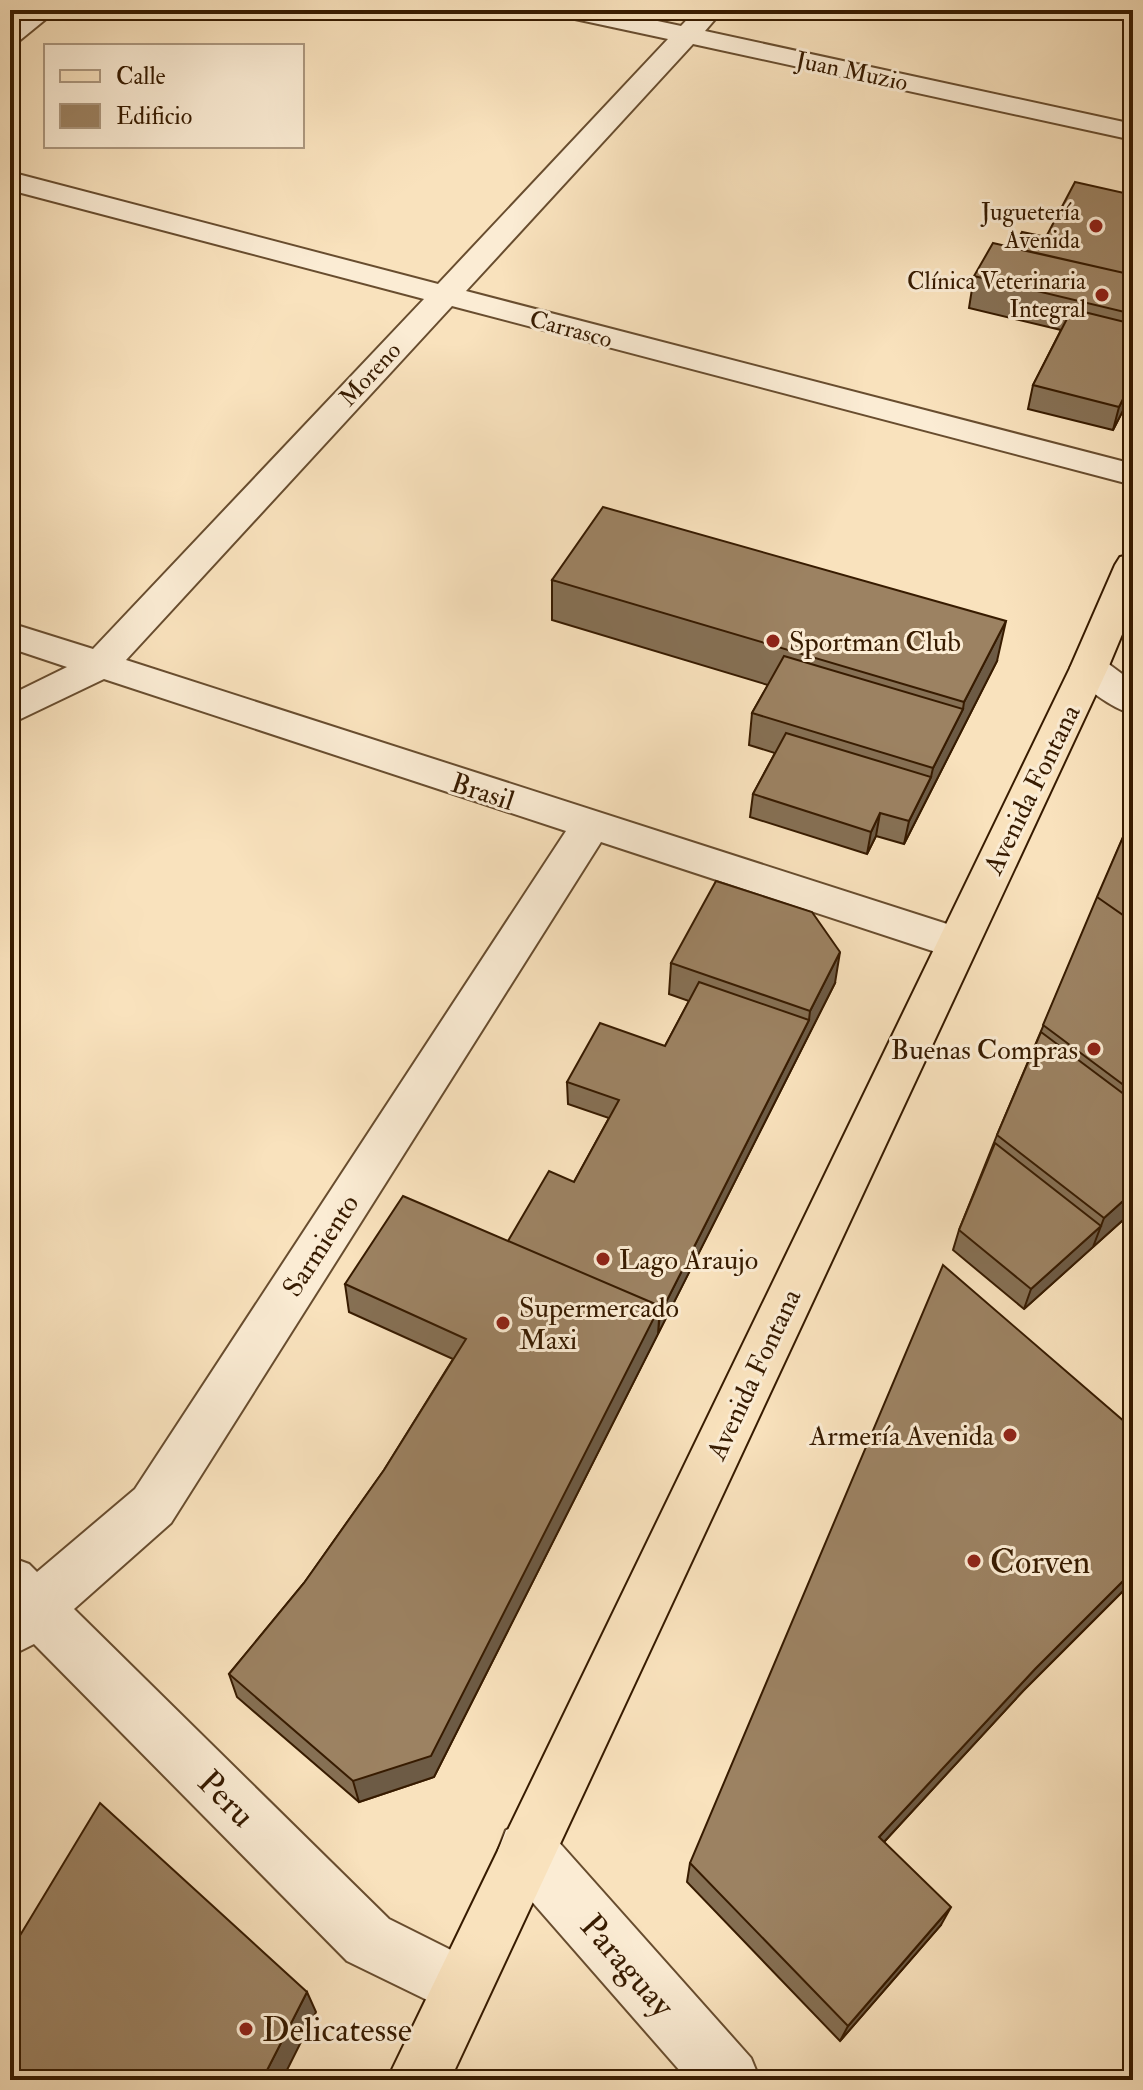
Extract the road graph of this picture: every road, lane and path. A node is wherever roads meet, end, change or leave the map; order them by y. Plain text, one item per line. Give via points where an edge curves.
1 (44, 10) edge
2 (570, 10) edge
3 (710, 10) edge
4 (10, 35) edge
5 (687, 35) junction
6 (1133, 132) edge
7 (10, 181) edge
8 (443, 296) junction
9 (1133, 475) edge
10 (1133, 565) edge
11 (10, 635) edge
12 (99, 666) junction
13 (1089, 668) junction
14 (1133, 677) edge
15 (1133, 701) edge
16 (10, 711) edge
17 (590, 826) junction
18 (957, 943) junction
19 (20, 1606) edge
20 (527, 1851) junction
21 (462, 1987) junction
22 (418, 2080) edge
23 (729, 2080) edge

1 - 4 street
2 - 5 street, Juan Muzio
3 - 5 street, Moreno
5 - 6 street, Juan Muzio
5 - 8 street, Moreno
7 - 8 street, Carrasco
8 - 9 street, Carrasco
8 - 12 street, Moreno
10 - 13 main road, Avenida Fontana
11 - 12 street, Brasil
12 - 16 street, Moreno
12 - 17 street, Brasil
13 - 14 street
13 - 15 street
13 - 18 main road, Avenida Fontana
17 - 18 street, Brasil
17 - 19 street, Sarmiento via 153,1506
18 - 20 main road, Avenida Fontana
19 - 21 street, Peru via 368,1940
20 - 21 main road, Avenida Fontana
20 - 23 street, Paraguay
21 - 22 main road, Avenida Fontana

